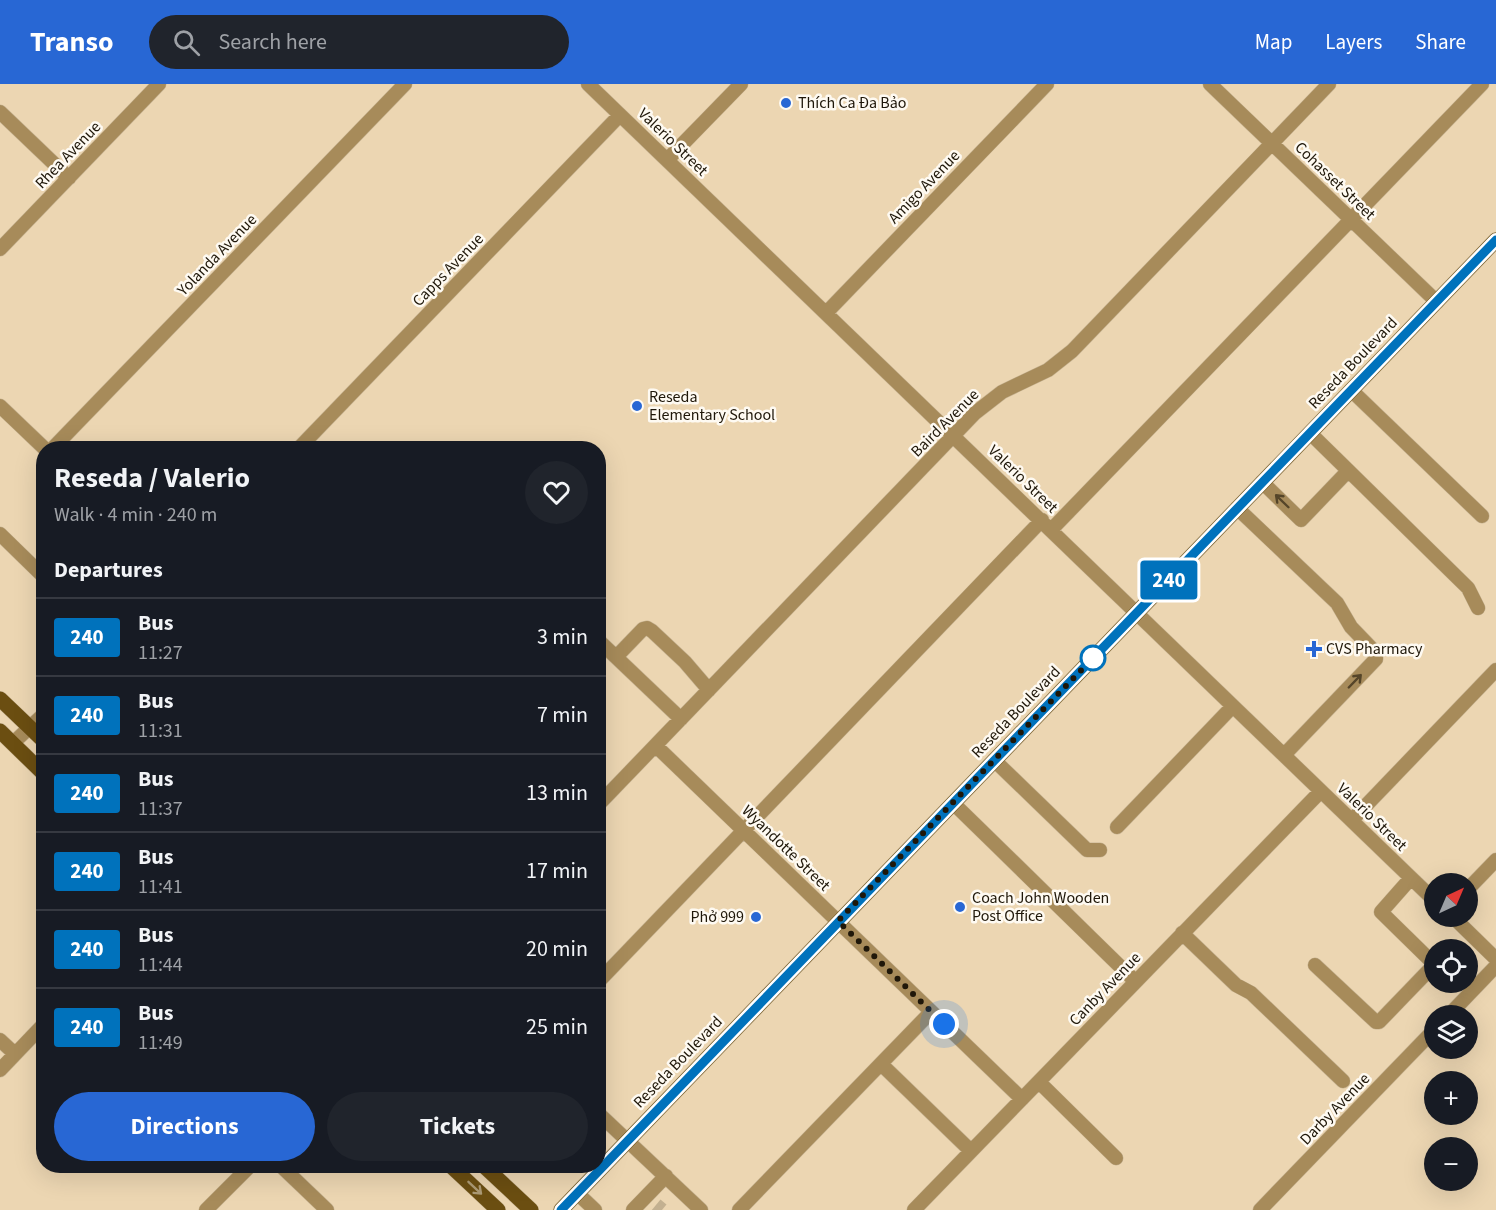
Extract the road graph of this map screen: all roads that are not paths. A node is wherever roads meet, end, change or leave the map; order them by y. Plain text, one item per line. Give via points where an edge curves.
1 (159, 84) edge
2 (405, 84) edge
3 (588, 84) edge
4 (741, 84) edge
5 (1047, 84) edge
6 (1210, 84) edge
7 (1329, 84) edge
8 (1482, 84) edge
9 (0, 112) edge
10 (620, 115) junction
11 (1272, 143) junction
12 (667, 160) junction
13 (69, 178) junction
14 (1351, 219) junction
15 (1496, 240) edge
16 (0, 249) edge
17 (1437, 302) junction
18 (826, 313) junction
19 (1351, 390) junction
20 (0, 406) edge
21 (1310, 433) junction
22 (954, 435) junction
23 (37, 441) edge
24 (60, 441) edge
25 (306, 441) edge
26 (1348, 471) junction
27 (1262, 482) junction
28 (1237, 508) junction
29 (1482, 516) dead end
30 (1047, 525) junction
31 (0, 534) edge
32 (36, 569) edge
33 (1478, 609) dead end
34 (1137, 612) junction
35 (606, 648) edge
36 (616, 657) junction
37 (1496, 670) edge
38 (709, 690) junction
39 (0, 699) edge
40 (1233, 706) junction
41 (681, 719) junction
42 (36, 721) edge
43 (30, 727) junction
44 (0, 731) edge
45 (36, 733) edge
46 (13, 743) junction
47 (656, 746) junction
48 (1284, 755) junction
49 (994, 760) junction
50 (36, 766) edge
51 (1321, 791) junction
52 (606, 797) edge
53 (953, 802) junction
54 (1352, 820) junction
55 (1118, 827) dead end
56 (744, 831) junction
57 (1100, 850) dead end
58 (1496, 860) edge
59 (1411, 878) junction
60 (1478, 879) edge
61 (1424, 890) edge
62 (838, 921) junction
63 (1463, 927) edge
64 (1182, 933) junction
65 (1496, 959) edge
66 (1315, 965) dead end
67 (1496, 966) edge
68 (606, 974) edge
69 (1136, 981) junction
70 (1459, 1005) edge
71 (931, 1012) junction
72 (36, 1032) edge
73 (0, 1040) edge
74 (1424, 1040) edge
75 (15, 1054) junction
76 (881, 1064) junction
77 (0, 1070) edge
78 (1343, 1081) dead end
79 (1039, 1082) junction
80 (1022, 1100) junction
81 (606, 1122) edge
82 (625, 1144) junction
83 (971, 1151) junction
84 (1116, 1158) dead end
85 (606, 1164) edge
86 (243, 1173) edge
87 (287, 1173) edge
88 (458, 1173) edge
89 (491, 1173) edge
90 (597, 1173) edge
91 (662, 1179) junction
92 (578, 1193) junction
93 (695, 1209) edge
94 (206, 1210) edge
95 (327, 1210) edge
96 (498, 1210) edge
97 (531, 1210) edge
98 (561, 1210) edge
99 (595, 1210) edge
100 (633, 1210) edge
101 (740, 1210) edge
102 (914, 1210) edge
103 (1260, 1210) edge

1 - 13 street, Rhea Avenue
2 - 24 street, Yolanda Avenue
3 - 10 street, Valerio Street
4 - 12 street
5 - 18 street, Amigo Avenue
6 - 11 street, Cohasset Street
7 - 11 street, Baird Avenue
8 - 14 street
9 - 13 street
10 - 12 street, Valerio Street
10 - 25 street, Capps Avenue
11 - 14 street, Cohasset Street
11 - 22 street, Baird Avenue via 1072,351 1048,370 1002,392
12 - 18 street, Valerio Street
13 - 16 street, Rhea Avenue
14 - 17 street, Cohasset Street
14 - 30 street
15 - 17 main road, Reseda Boulevard
17 - 19 main road, Reseda Boulevard
18 - 22 street, Valerio Street
19 - 21 main road, Reseda Boulevard
19 - 29 street
20 - 23 street
21 - 26 street
21 - 27 main road, Reseda Boulevard
22 - 30 street, Valerio Street
22 - 38 street, Baird Avenue
26 -> 27 street via 1301,520
26 - 33 street via 1468,588
27 - 28 main road, Reseda Boulevard
28 - 34 main road, Reseda Boulevard
48 -> 28 street via 1376,659 1376,653 1351,627 1337,603
30 - 34 street, Valerio Street
30 - 56 street
31 - 32 street
34 - 40 street, Valerio Street
34 - 49 main road, Reseda Boulevard
35 - 36 street
36 - 38 street via 647,628
36 - 41 street
37 - 54 street
38 - 41 street, Baird Avenue
39 - 43 main road
40 - 48 street, Valerio Street
40 - 55 street
41 - 47 street, Baird Avenue
42 - 43 street
43 - 45 main road
43 - 46 street
44 - 46 main road
46 - 50 main road
47 - 52 street, Baird Avenue
47 - 56 street, Wyandotte Street
48 - 51 street, Valerio Street
49 - 53 main road, Reseda Boulevard
49 - 57 street via 1087,850
51 - 54 street, Valerio Street
51 - 64 street, Canby Avenue
53 - 62 main road, Reseda Boulevard
53 - 69 street
54 - 59 street, Valerio Street
56 - 62 street, Wyandotte Street
56 - 68 street
58 - 60 street
59 - 61 street, Valerio Street
59 - 66 street via 1381,914 1433,966 1379,1022
62 - 71 street, Wyandotte Street
62 - 82 main road, Reseda Boulevard
63 - 65 street
64 - 69 street, Canby Avenue
64 - 78 street
67 - 70 street
69 - 79 street, Canby Avenue
71 - 76 street
71 - 80 street, Wyandotte Street
72 - 75 street
73 - 75 street
74 - 103 street, Darby Avenue
75 - 77 street
76 - 83 street
76 - 101 street
79 - 80 street, Canby Avenue
79 - 84 street
80 - 83 street, Canby Avenue
81 - 82 street
82 - 85 main road, Reseda Boulevard
82 - 91 street
83 - 102 street, Canby Avenue
86 - 94 street
87 - 95 street
88 -> 96 main road
89 - 97 main road
90 - 92 main road, Reseda Boulevard
91 - 93 street
91 - 100 street via 651,1200
92 - 98 main road, Reseda Boulevard
92 - 99 street

